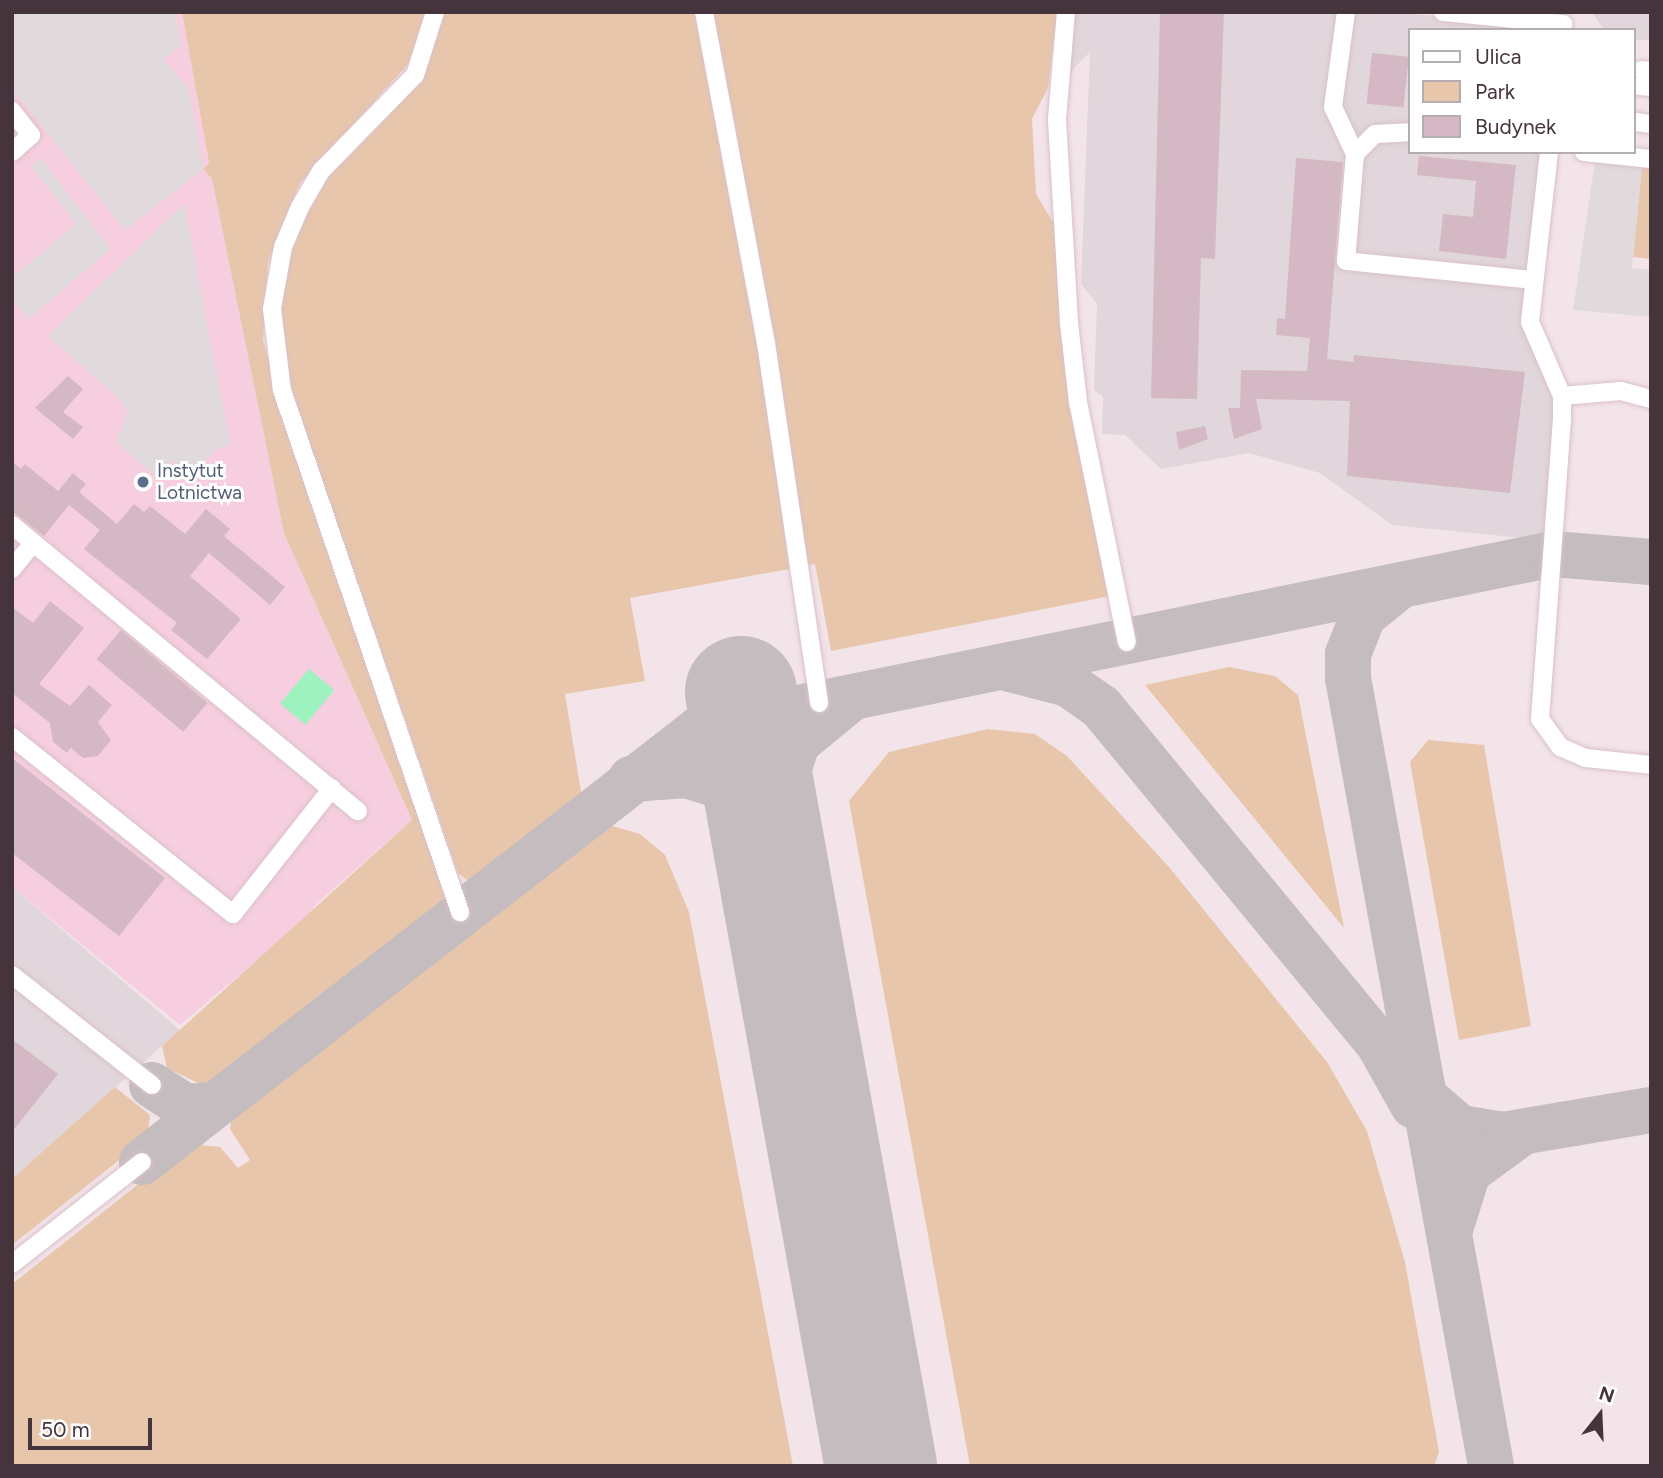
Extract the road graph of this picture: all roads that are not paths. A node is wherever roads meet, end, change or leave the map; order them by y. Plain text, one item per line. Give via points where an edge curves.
1 (435, 12) edge
2 (704, 12) edge
3 (1066, 12) edge
4 (1346, 12) edge
5 (1443, 12) edge
6 (1563, 22) edge
7 (12, 111) edge
8 (1408, 132) edge
9 (12, 152) edge
10 (1355, 154) junction
11 (1549, 154) edge
12 (1603, 154) edge
13 (1651, 159) edge
14 (1533, 280) junction
15 (1562, 396) junction
16 (1651, 399) edge
17 (12, 525) edge
18 (33, 542) junction
19 (12, 569) edge
20 (1127, 642) dead end
21 (819, 703) dead end
22 (12, 737) edge
23 (1651, 765) edge
24 (332, 788) junction
25 (358, 811) dead end
26 (460, 912) dead end
27 (12, 975) edge
28 (152, 1085) dead end
29 (142, 1162) dead end
30 (12, 1264) edge

1 - 26 street via 415,75 321,172 300,207 283,247 272,322 282,390
2 - 21 street via 766,343
3 - 20 street via 1057,120 1069,323 1078,402
4 - 10 street via 1334,107 1341,137
5 - 6 street
7 - 9 street via 31,135
8 - 10 street via 1375,134
10 - 14 street via 1346,261
11 - 14 street
12 - 13 street
14 - 15 street via 1532,333
15 - 16 street via 1621,391
15 - 23 street via 1540,719 1560,747 1586,758
17 - 18 street
18 - 19 street
18 - 24 street
22 - 24 street via 233,914
24 - 25 street
27 - 28 street
29 - 30 street

